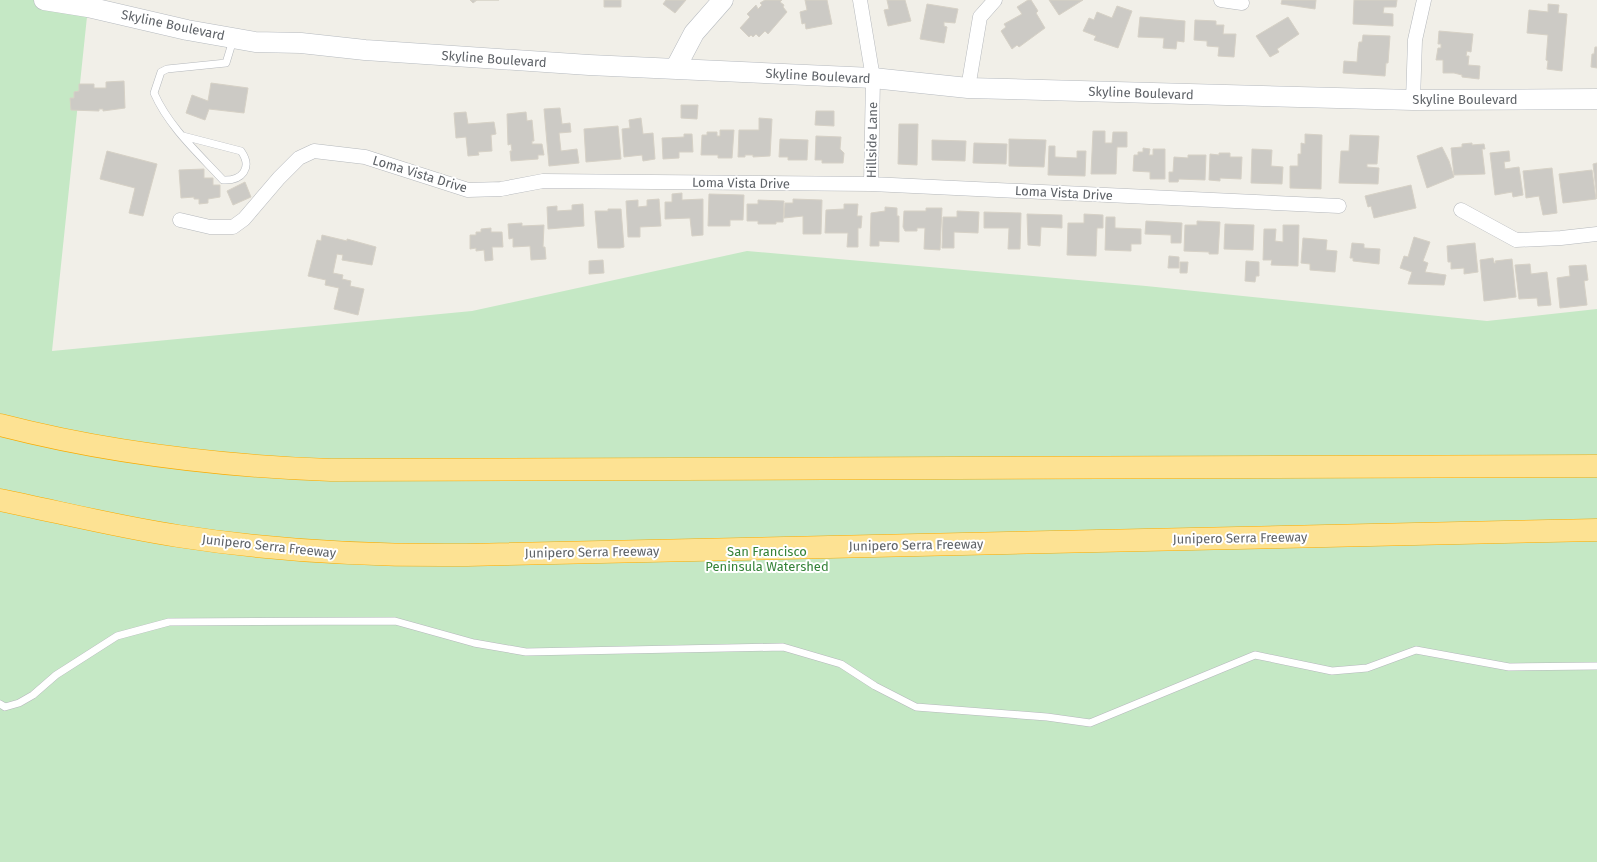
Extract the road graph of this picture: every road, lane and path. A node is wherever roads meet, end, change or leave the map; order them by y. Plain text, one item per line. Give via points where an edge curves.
1 (44, 0) edge
2 (723, 0) edge
3 (860, 0) edge
4 (995, 0) edge
5 (1221, 0) edge
6 (1424, 0) edge
7 (1242, 3) dead end
8 (88, 4) edge
9 (234, 38) junction
10 (675, 69) junction
11 (873, 78) junction
12 (968, 88) junction
13 (1597, 99) edge
14 (1413, 100) junction
15 (183, 136) junction
16 (871, 184) junction
17 (1339, 206) dead end
18 (1461, 210) dead end
19 (180, 220) dead end
20 (1597, 234) edge
21 (0, 425) edge
22 (1597, 466) edge
23 (0, 500) edge
24 (1597, 530) edge
25 (1597, 666) edge
26 (0, 704) edge

1 - 8 main road, Skyline Boulevard
2 - 10 main road via 694,33
3 - 11 street, Hillside Lane
4 - 12 street via 980,17
5 - 7 street
6 - 14 street via 1415,40
8 - 9 main road, Skyline Boulevard via 187,30
9 - 10 main road, Skyline Boulevard via 255,42 301,43 424,54
9 - 15 lane via 226,63 167,69 161,72 154,93 162,110
10 - 11 main road, Skyline Boulevard
11 - 12 main road, Skyline Boulevard
11 - 16 street, Hillside Lane
12 - 14 main road, Skyline Boulevard
13 - 14 main road, Skyline Boulevard
15 - 15 lane via 223,180 234,180 241,175 246,166 246,158 241,151
16 - 17 street, Loma Vista Drive
16 - 19 street, Loma Vista Drive via 542,181 501,189 468,190 365,157 314,151 299,158 244,219 233,227 210,227
18 - 20 street via 1516,240
21 - 22 highway via 68,440 163,456 250,466 331,470
23 - 24 highway, Junipero Serra Freeway via 205,540 292,550 386,555
25 - 26 lane via 1509,667 1416,650 1367,668 1332,671 1255,655 1090,723 1047,717 916,707 875,686 841,664 783,647 526,652 474,643 395,621 169,622 117,636 56,675 33,695 18,703 5,706

